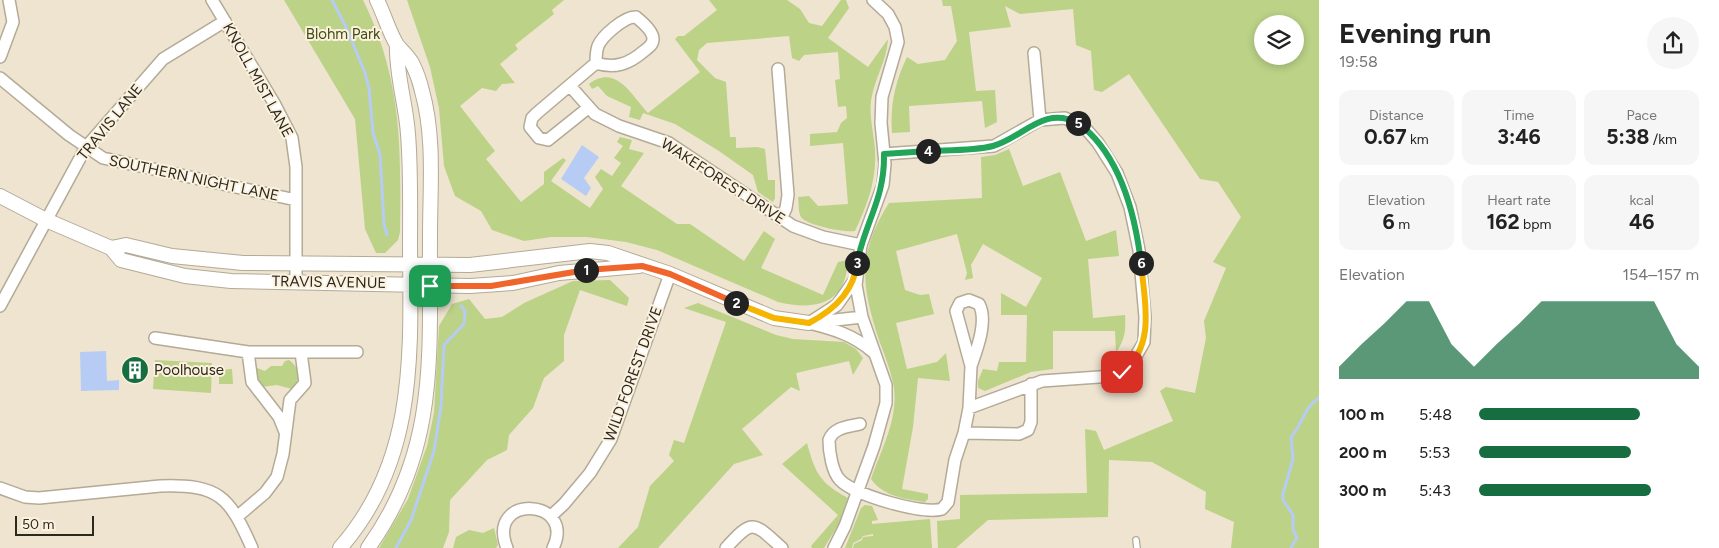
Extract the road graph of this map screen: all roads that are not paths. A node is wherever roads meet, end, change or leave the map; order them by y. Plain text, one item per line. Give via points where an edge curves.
1 (8, 0) edge
2 (212, 0) edge
3 (377, 0) edge
4 (873, 0) edge
5 (225, 21) junction
6 (397, 44) junction
7 (1034, 53) dead end
8 (0, 57) edge
9 (596, 63) junction
10 (778, 69) dead end
11 (0, 78) edge
12 (570, 86) junction
13 (588, 108) junction
14 (1040, 120) junction
15 (86, 147) junction
16 (884, 154) junction
17 (0, 196) edge
18 (296, 200) junction
19 (780, 219) junction
20 (46, 220) junction
21 (861, 246) junction
22 (110, 248) junction
23 (296, 263) junction
24 (410, 264) junction
25 (430, 264) junction
26 (642, 266) junction
27 (670, 274) junction
28 (856, 278) junction
29 (296, 282) junction
30 (410, 284) junction
31 (430, 286) junction
32 (0, 306) edge
33 (862, 317) junction
34 (809, 323) junction
35 (155, 338) dead end
36 (248, 352) junction
37 (301, 352) junction
38 (357, 352) dead end
39 (875, 353) junction
40 (971, 366) junction
41 (1031, 384) junction
42 (969, 408) junction
43 (860, 424) dead end
44 (964, 433) junction
45 (285, 437) junction
46 (0, 488) edge
47 (858, 490) junction
48 (238, 516) junction
49 (551, 516) junction
50 (1136, 540) dead end
51 (252, 548) edge
52 (340, 548) edge
53 (368, 548) edge
54 (507, 548) edge
55 (553, 548) edge
56 (726, 548) edge
57 (782, 548) edge
58 (834, 548) edge
59 (1137, 548) edge

1 - 8 street via 13,22
2 - 5 street, KNOLL MIST LANE
3 - 6 street
4 - 16 street via 888,14 898,42 882,97
5 - 15 street, TRAVIS LANE via 163,59
5 - 18 street, KNOLL MIST LANE via 292,138 296,158
6 - 24 street via 396,62 408,134
6 - 25 street via 411,62 427,114
7 - 14 street
9 - 9 street via 602,40 630,16 638,19 652,34 650,46 629,62 614,66
9 - 12 street
10 - 19 street via 788,195
11 - 15 street, SOUTHERN NIGHT LANE
12 - 13 street, WAKEFOREST DRIVE
12 - 13 street via 532,118 530,127 535,134 543,140 554,138
13 - 19 street, WAKEFOREST DRIVE via 606,121 655,137 682,150
14 - 16 street via 994,146
14 - 41 street via 1058,118 1077,123 1092,136 1117,173 1134,220 1146,332 1132,363 1113,376 1053,379
15 - 18 street, SOUTHERN NIGHT LANE via 116,162
15 - 20 street, TRAVIS LANE
16 - 21 street via 880,196
17 - 20 street, TRAVIS AVENUE
18 - 23 street, KNOLL MIST LANE
19 - 21 street, WAKEFOREST DRIVE via 807,232
20 - 22 street, TRAVIS AVENUE
20 - 32 street, TRAVIS LANE
21 - 28 street
22 - 23 street, TRAVIS AVENUE via 126,245 206,261
22 - 29 street, TRAVIS AVENUE via 121,260 185,276 231,281
23 - 24 street, TRAVIS AVENUE
23 - 29 street, KNOLL MIST LANE
24 - 25 street, TRAVIS AVENUE
24 - 30 street
25 - 26 street, TRAVIS AVENUE via 508,262 590,251 608,253
25 - 31 street
26 - 27 street, TRAVIS AVENUE
26 - 31 street, TRAVIS AVENUE via 558,273 491,286
27 - 34 street, TRAVIS AVENUE via 774,318
27 - 49 street, WILD FOREST DRIVE via 611,439 585,480
28 - 33 street
28 - 34 street via 837,305
29 - 30 street, TRAVIS AVENUE
30 - 31 street, TRAVIS AVENUE
30 - 52 street via 408,383 398,441 372,504
31 - 53 street via 428,381 422,430 400,497
33 - 34 street, TRAVIS AVENUE
33 - 39 street
34 - 39 street via 843,332
35 - 36 street
36 - 37 street
36 - 45 street via 252,382 280,419
37 - 38 street
37 - 45 street via 305,383 290,400
39 - 47 street via 886,385 886,403
40 - 40 street via 956,312 958,305 966,300 977,302 981,309 980,334
40 - 42 street
41 - 42 street
41 - 44 street via 1028,430 1019,434
42 - 44 street
43 - 47 street via 839,429 830,435 829,440 839,478
44 - 47 street via 946,506 933,511 911,509
45 - 48 street via 277,477 265,493
46 - 48 street via 25,497 39,498 160,486 195,487 219,495
47 - 58 street
48 - 51 street
49 - 54 street via 536,508 511,515 503,531
49 - 55 street via 557,533
50 - 59 lane
56 - 57 street via 743,529 752,526

